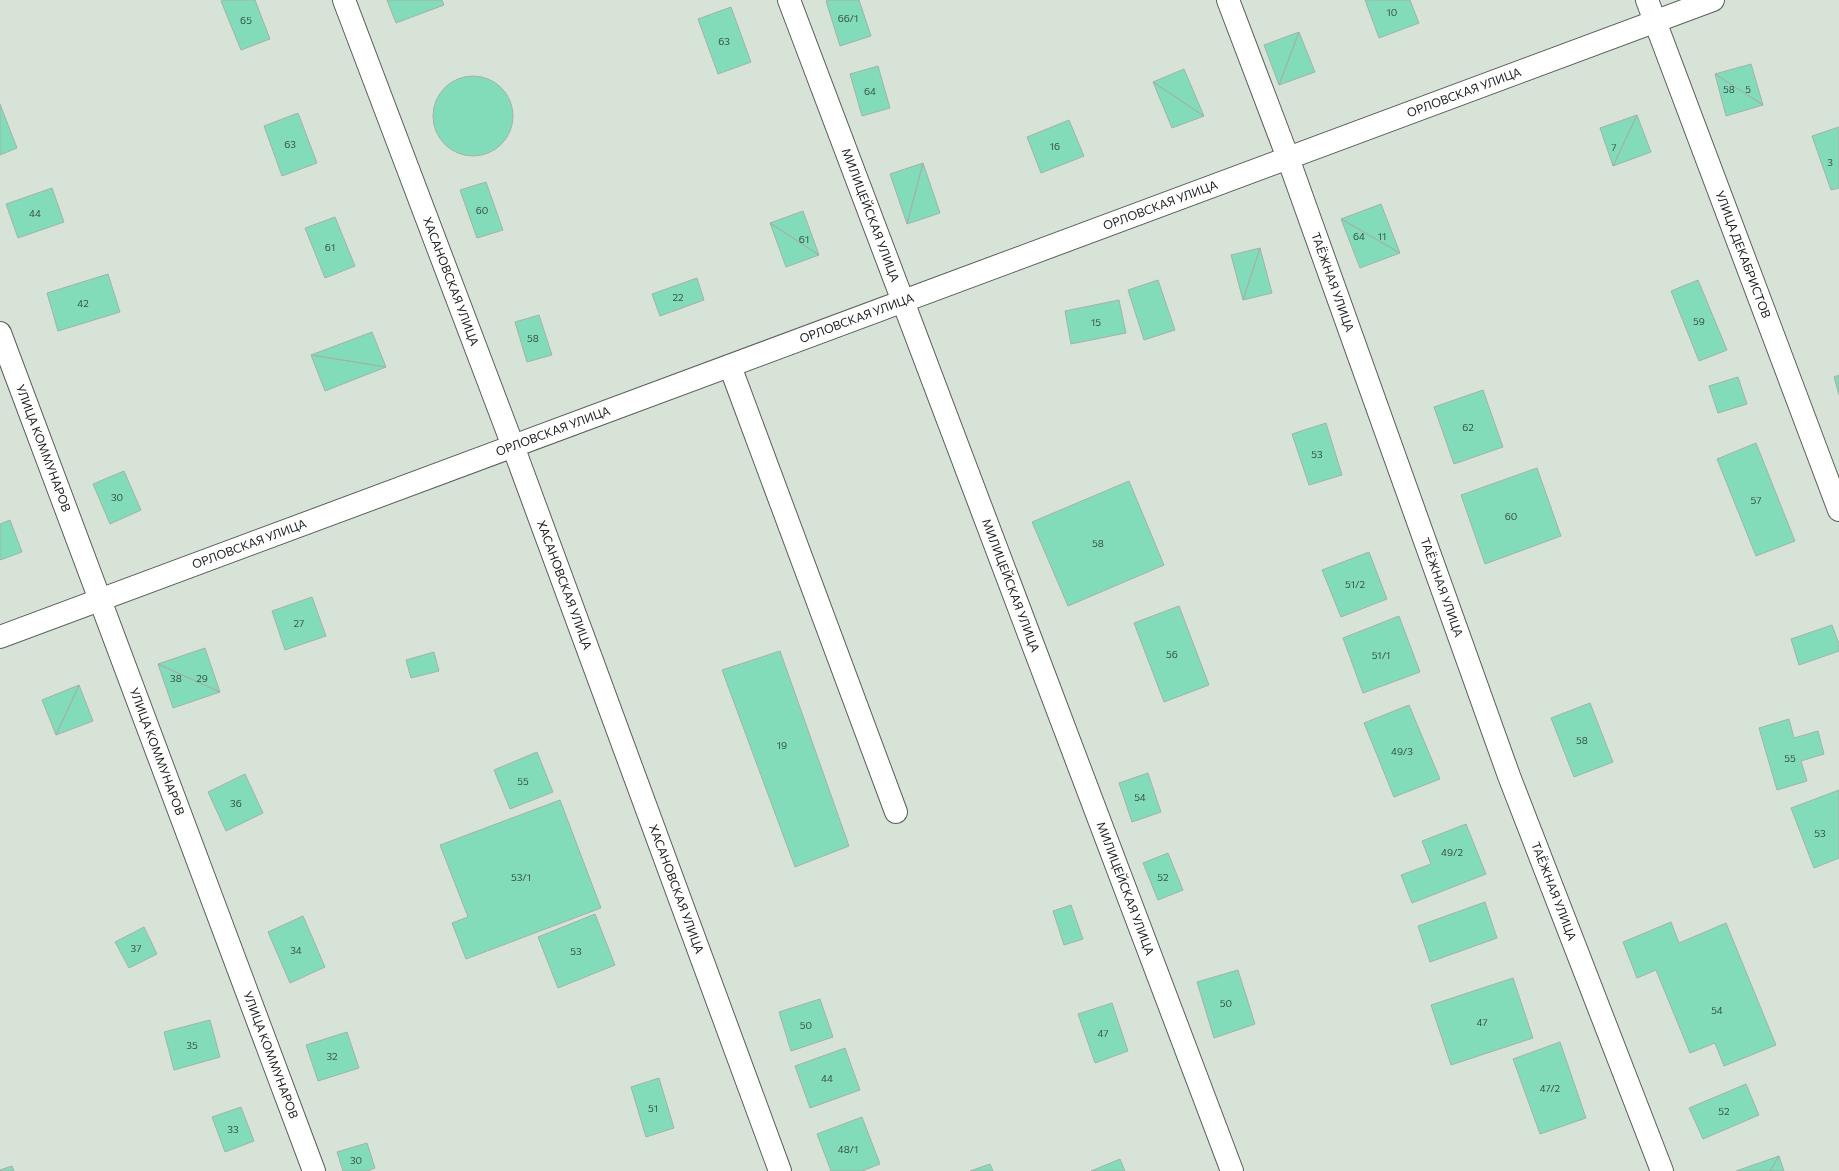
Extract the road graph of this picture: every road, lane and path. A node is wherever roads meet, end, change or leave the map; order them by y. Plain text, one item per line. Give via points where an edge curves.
1 (344, 0) edge
2 (789, 0) edge
3 (1228, 0) edge
4 (1647, 0) edge
5 (1713, 0) edge
6 (1655, 22) junction
7 (1288, 158) junction
8 (903, 301) junction
9 (0, 333) edge
10 (730, 366) junction
11 (513, 446) junction
12 (1839, 510) edge
13 (99, 600) junction
14 (0, 637) edge
15 (896, 812) dead end
16 (314, 1171) edge
17 (780, 1171) edge
18 (1232, 1171) edge
19 (1662, 1171) edge

1 - 11 main road, ХАСАНОВСКАЯ УЛИЦА
2 - 8 main road, МИЛИЦЕЙСКАЯ УЛИЦА
3 - 7 main road, ТАЁЖНАЯ УЛИЦА
4 - 6 main road, УЛИЦА ДЕКАБРИСТОВ
5 - 6 main road, ОРЛОВСКАЯ УЛИЦА
6 - 7 main road, ОРЛОВСКАЯ УЛИЦА
6 - 12 main road, УЛИЦА ДЕКАБРИСТОВ
7 - 8 main road, ОРЛОВСКАЯ УЛИЦА
7 - 19 main road, ТАЁЖНАЯ УЛИЦА via 1509,776
8 - 10 main road, ОРЛОВСКАЯ УЛИЦА
8 - 18 main road, МИЛИЦЕЙСКАЯ УЛИЦА
9 - 13 main road, УЛИЦА КОММУНАРОВ
10 - 11 main road, ОРЛОВСКАЯ УЛИЦА
10 - 15 main road
11 - 13 main road, ОРЛОВСКАЯ УЛИЦА
11 - 17 main road, ХАСАНОВСКАЯ УЛИЦА
13 - 14 main road, ОРЛОВСКАЯ УЛИЦА
13 - 16 main road, УЛИЦА КОММУНАРОВ

